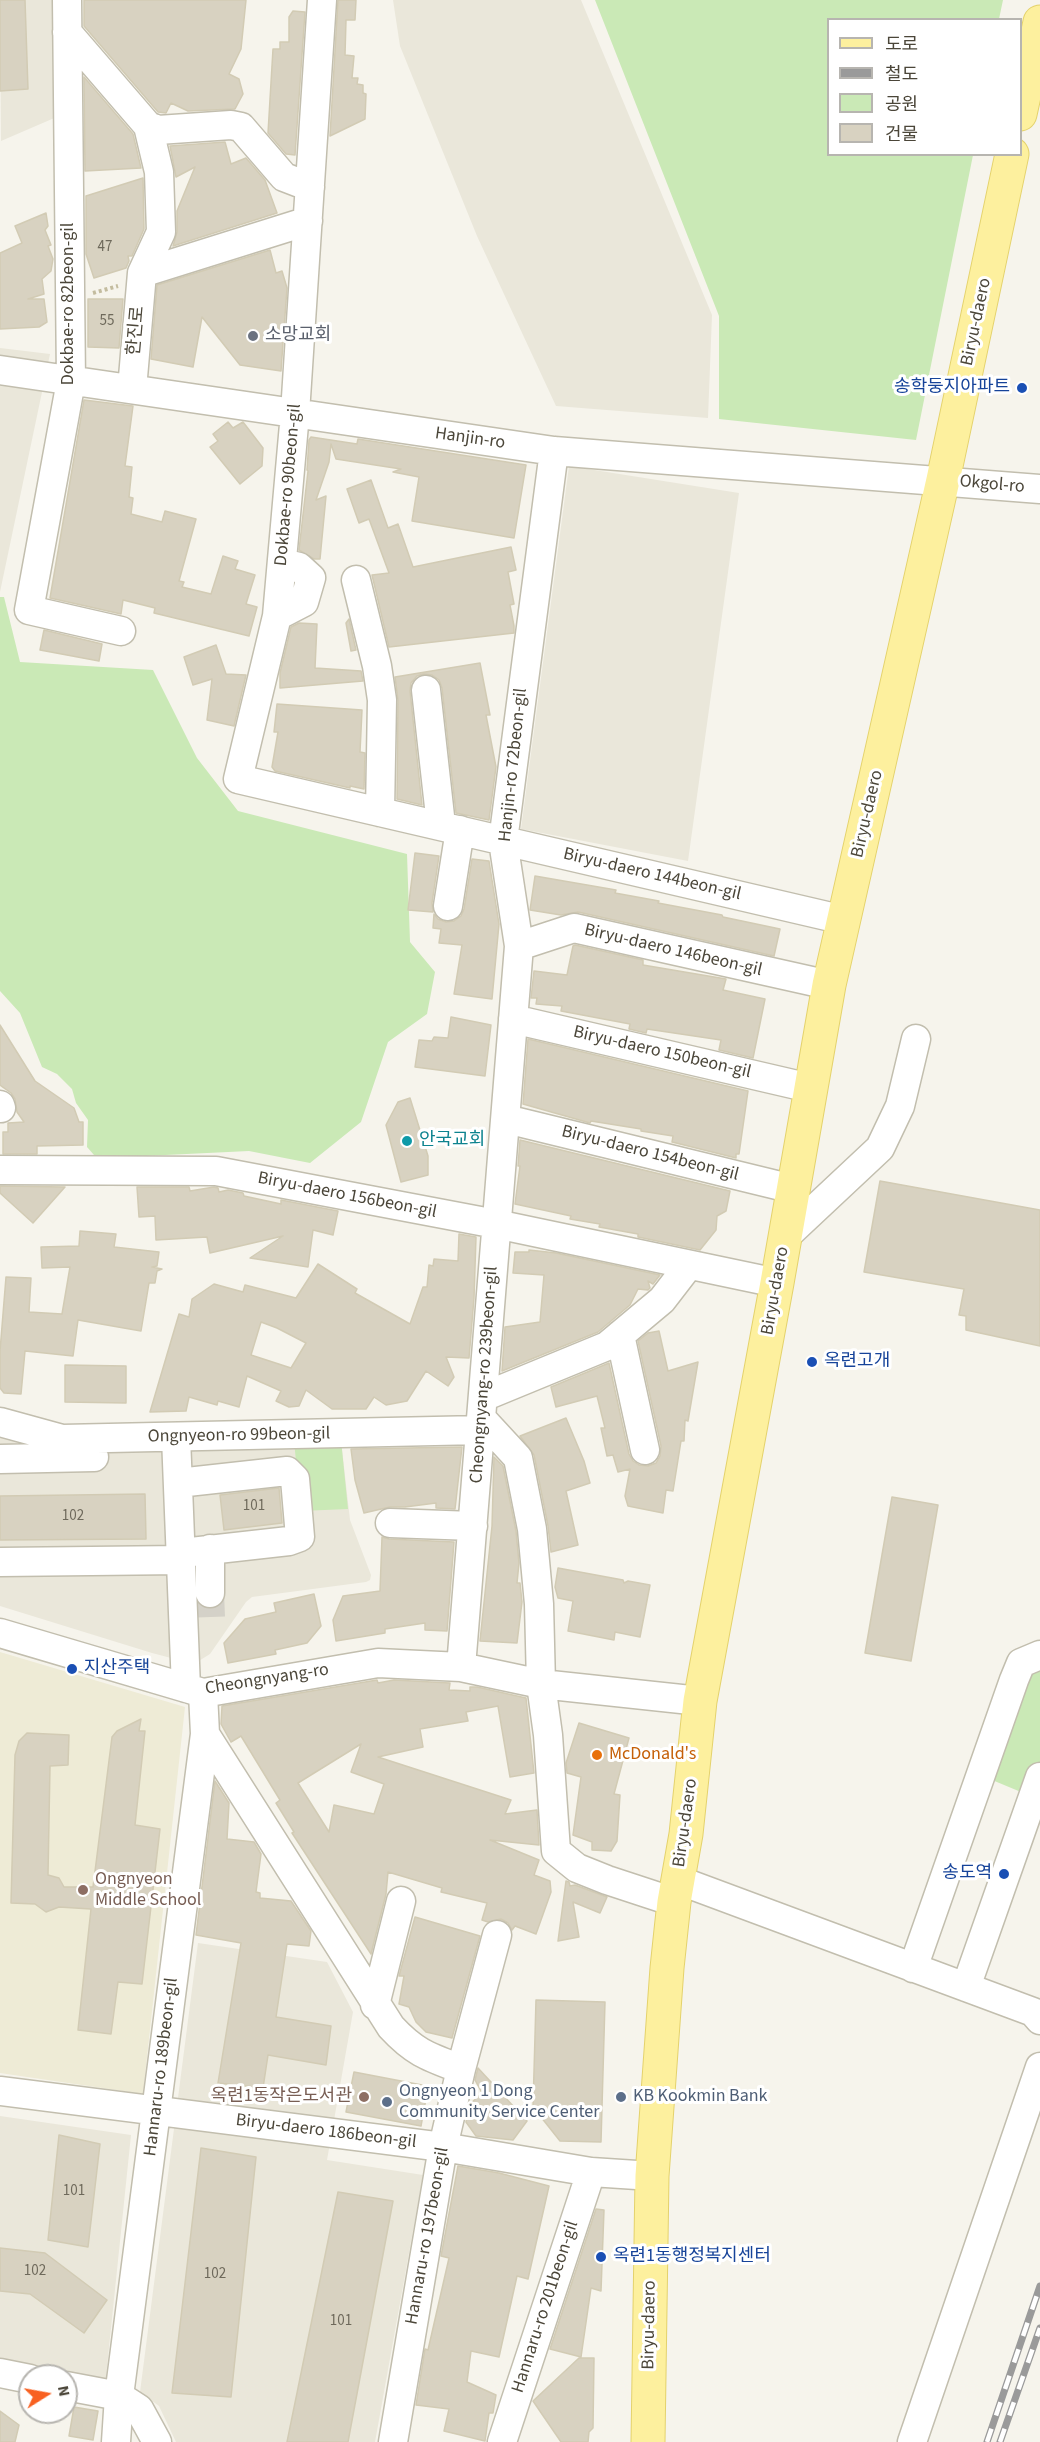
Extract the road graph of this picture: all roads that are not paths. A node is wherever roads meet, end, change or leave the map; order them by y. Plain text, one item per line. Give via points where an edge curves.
1 (67, 0) edge
2 (322, 0) edge
3 (1040, 22) edge
4 (67, 32) junction
5 (1022, 105) edge
6 (148, 126) junction
7 (1012, 156) edge
8 (310, 187) junction
9 (308, 220) junction
10 (142, 273) junction
11 (0, 370) edge
12 (71, 381) junction
13 (132, 389) junction
14 (295, 413) junction
15 (554, 451) junction
16 (943, 480) junction
17 (1040, 489) edge
18 (356, 580) dead end
19 (121, 631) dead end
20 (426, 690) dead end
21 (238, 779) joint
22 (380, 812) junction
23 (450, 828) junction
24 (503, 841) junction
25 (448, 906) dead end
26 (844, 920) junction
27 (519, 946) junction
28 (829, 985) junction
29 (513, 1019) junction
30 (915, 1039) dead end
31 (810, 1088) junction
32 (506, 1119) junction
33 (0, 1170) edge
34 (793, 1189) junction
35 (496, 1224) junction
36 (785, 1237) junction
37 (689, 1265) junction
38 (777, 1283) junction
39 (620, 1335) junction
40 (483, 1410) junction
41 (0, 1422) edge
42 (645, 1449) dead end
43 (0, 1459) edge
44 (177, 1459) junction
45 (390, 1523) dead end
46 (473, 1526) junction
47 (210, 1549) junction
48 (182, 1556) junction
49 (0, 1562) edge
50 (210, 1593) tunnel mouth
51 (0, 1633) edge
52 (1040, 1655) edge
53 (461, 1666) junction
54 (541, 1684) junction
55 (194, 1690) junction
56 (700, 1701) junction
57 (205, 1734) junction
58 (1040, 1777) edge
59 (676, 1891) junction
60 (401, 1901) dead end
61 (497, 1935) dead end
62 (913, 1968) junction
63 (966, 1987) junction
64 (375, 2005) junction
65 (1040, 2020) edge
66 (1040, 2067) edge
67 (461, 2069) junction
68 (0, 2091) edge
69 (157, 2111) junction
70 (443, 2147) junction
71 (591, 2172) junction
72 (652, 2176) junction
73 (0, 2373) edge
74 (18, 2377) edge
75 (78, 2388) edge
76 (119, 2396) junction
77 (116, 2442) edge
78 (158, 2442) edge
79 (393, 2442) edge
80 (502, 2442) edge
81 (648, 2442) edge
82 (912, 2442) edge

1 - 4 street, Dokbae-ro 82beon-gil
2 - 8 street, Dokbae-ro 90beon-gil
3 - 5 main road
4 - 6 street
4 - 12 street, Dokbae-ro 82beon-gil
6 - 8 street via 158,130 241,127 284,177
6 - 10 street, 한진로 via 159,172 160,232
7 - 16 main road, Biryu-daero
8 - 9 street, Dokbae-ro 90beon-gil
9 - 10 street
9 - 14 street, Dokbae-ro 90beon-gil
10 - 13 street, 한진로
11 - 12 street, Hanjin-ro
12 - 13 street, Hanjin-ro
12 - 19 street, Dokbae-ro 82beon-gil via 29,610
13 - 14 street, Hanjin-ro
14 - 15 street, Hanjin-ro
14 - 21 street, Dokbae-ro 90beon-gil via 277,616
15 - 16 street, Hanjin-ro
15 - 24 street, Hanjin-ro 72beon-gil
16 - 17 street, Okgol-ro
16 - 26 main road, Biryu-daero
18 - 22 street via 382,700
20 - 23 street
21 - 22 street, Biryu-daero 144beon-gil
22 - 23 street, Biryu-daero 144beon-gil
23 - 24 street, Biryu-daero 144beon-gil
23 - 25 street
24 - 26 street, Biryu-daero 144beon-gil
24 - 27 street, Hanjin-ro 72beon-gil
26 - 28 main road, Biryu-daero
27 - 28 street, Biryu-daero 146beon-gil via 573,928
27 - 29 street, Hanjin-ro 72beon-gil
28 - 31 main road, Biryu-daero
29 - 31 street, Biryu-daero 150beon-gil
29 - 32 street, Hanjin-ro 72beon-gil
30 - 36 street via 900,1106 880,1148
31 - 34 main road, Biryu-daero
32 - 34 street, Biryu-daero 154beon-gil
32 - 35 street, Hanjin-ro 72beon-gil
33 - 35 street, Biryu-daero 156beon-gil via 216,1171
34 - 36 main road, Biryu-daero
35 - 37 street, Biryu-daero 156beon-gil
35 - 40 street, Cheongnyang-ro 239beon-gil
36 - 38 main road, Biryu-daero
37 - 38 street, Biryu-daero 156beon-gil
37 - 39 street via 662,1300
38 - 56 main road, Biryu-daero
39 - 40 street, Cheongnyang-ro 239beon-gil via 607,1346
39 - 42 street
40 - 44 street, Ongnyeon-ro 99beon-gil
40 - 46 street, Cheongnyang-ro 239beon-gil
40 - 54 street via 518,1458 539,1604
41 - 44 street, Ongnyeon-ro 99beon-gil via 62,1439
43 - 44 street
44 - 47 street via 286,1471 295,1479 300,1537
44 - 48 street, Hannaru-ro 189beon-gil
45 - 46 street
46 - 53 street, Cheongnyang-ro 239beon-gil
47 - 48 street
47 - 50 street
48 - 49 street
48 - 55 street, Hannaru-ro 189beon-gil
51 - 55 street, Cheongnyang-ro
52 - 62 street via 1021,1663 1014,1680
53 - 54 street, Cheongnyang-ro
53 - 55 street, Cheongnyang-ro via 378,1663
54 - 56 street, Cheongnyang-ro
54 - 59 street via 556,1851 577,1868 607,1880
55 - 57 street, Hannaru-ro 189beon-gil
56 - 59 main road, Biryu-daero
57 - 64 street
57 - 69 street, Hannaru-ro 189beon-gil
58 - 63 street
59 - 62 street
59 - 72 main road, Biryu-daero
60 - 64 street
61 - 67 street, Hannaru-ro 197beon-gil
62 - 63 street
63 - 65 street via 1033,2012
64 - 67 street via 406,2043 422,2055
66 - 82 street
67 - 70 street, Hannaru-ro 197beon-gil
68 - 69 street, Biryu-daero 186beon-gil
69 - 70 street, Biryu-daero 186beon-gil
69 - 76 street, Hannaru-ro 189beon-gil
70 - 71 street, Biryu-daero 186beon-gil
70 - 79 street, Hannaru-ro 197beon-gil
71 - 72 street, Biryu-daero 186beon-gil
71 - 80 street, Hannaru-ro 201beon-gil
72 - 81 main road, Biryu-daero
73 - 74 street
75 - 76 street
76 - 77 street, Hannaru-ro 189beon-gil
76 - 78 street via 139,2409

